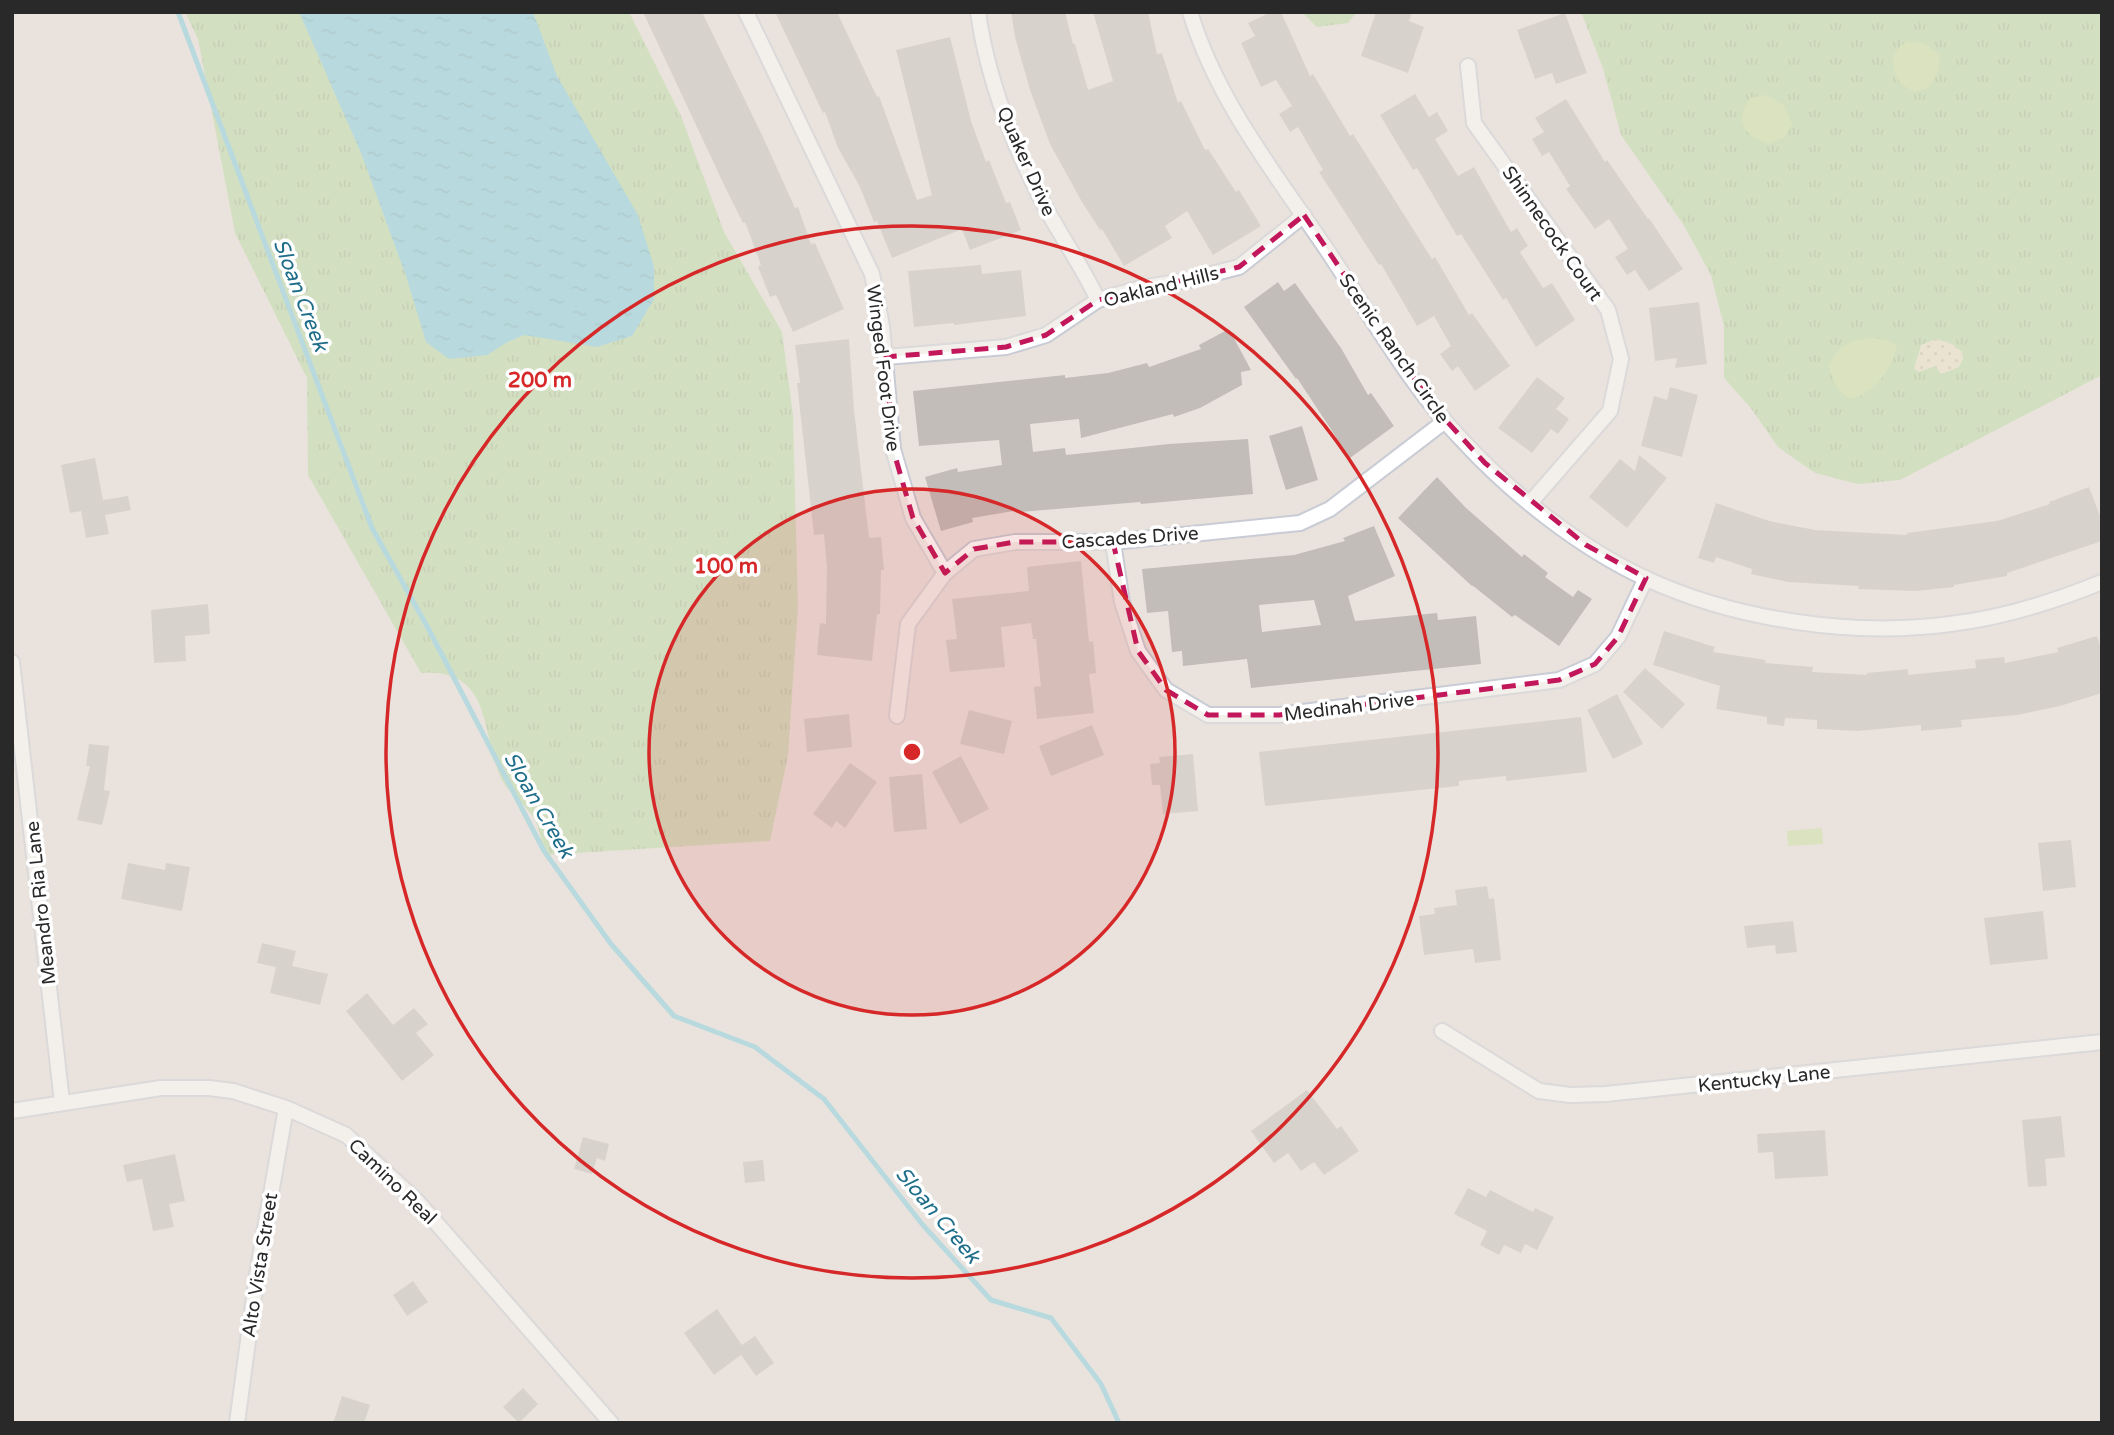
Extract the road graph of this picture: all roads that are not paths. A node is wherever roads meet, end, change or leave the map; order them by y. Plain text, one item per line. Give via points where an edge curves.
1 (747, 12) edge
2 (978, 12) edge
3 (1190, 12) edge
4 (1468, 65) dead end
5 (1304, 215) junction
6 (1098, 300) junction
7 (886, 357) junction
8 (1445, 421) junction
9 (1530, 503) junction
10 (1113, 542) junction
11 (945, 573) junction
12 (1646, 578) junction
13 (2102, 582) edge
14 (12, 662) edge
15 (897, 716) dead end
16 (1442, 1031) dead end
17 (2102, 1042) edge
18 (62, 1102) junction
19 (286, 1108) junction
20 (12, 1111) edge
21 (237, 1423) edge
22 (611, 1423) edge

1 - 7 street, Winged Foot Drive via 872,274
2 - 6 street, Quaker Drive via 1006,122 1043,203
3 - 5 street, Scenic Ranch Circle via 1232,108
4 - 9 street, Shinnecock Court via 1474,123 1608,310 1621,359 1610,411
5 - 6 street, Oakland Hills via 1239,267
5 - 8 street, Scenic Ranch Circle
6 - 7 street, Oakland Hills via 1046,335 1006,347
7 - 11 street, Winged Foot Drive via 892,449 913,518
8 - 9 street, Scenic Ranch Circle
8 - 10 street, Cascades Drive via 1330,509 1300,523
9 - 12 street, Scenic Ranch Circle via 1586,545
10 - 11 street, Cascades Drive via 1015,542 974,549
10 - 12 street, Medinah Drive via 1122,602 1138,651 1166,690 1208,715 1279,715 1559,680 1595,664 1618,638
11 - 15 street, Cascades Drive via 908,624
12 - 13 street, Scenic Ranch Circle via 1702,601 1753,614 1888,628 1950,624 2003,614
14 - 18 street, Meandro Ria Lane
16 - 17 street, Kentucky Lane via 1539,1091 1570,1095
18 - 19 street, Camino Real via 161,1088 209,1088
18 - 20 street, Camino Real
19 - 21 street, Alto Vista Street
19 - 22 street, Camino Real via 346,1135 418,1202

